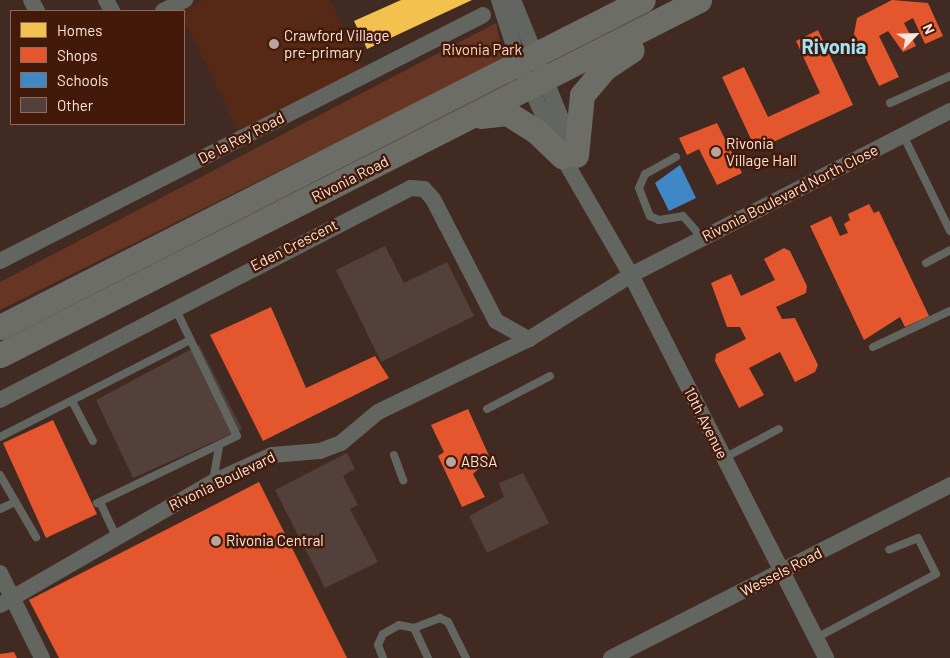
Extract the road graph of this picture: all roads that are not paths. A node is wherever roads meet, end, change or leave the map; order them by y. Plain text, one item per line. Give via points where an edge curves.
1 (182, 0) edge
2 (499, 0) edge
3 (513, 0) edge
4 (643, 0) edge
5 (699, 0) edge
6 (704, 0) edge
7 (165, 10) edge
8 (483, 15) dead end
9 (528, 61) junction
10 (950, 76) edge
11 (537, 84) junction
12 (890, 103) dead end
13 (950, 111) edge
14 (471, 118) junction
15 (903, 136) junction
16 (569, 156) junction
17 (676, 157) dead end
18 (950, 231) edge
19 (702, 238) junction
20 (950, 250) edge
21 (0, 261) edge
22 (926, 263) dead end
23 (631, 275) junction
24 (175, 306) junction
25 (950, 311) edge
26 (0, 327) edge
27 (50, 329) junction
28 (529, 339) junction
29 (190, 340) junction
30 (873, 347) dead end
31 (0, 355) edge
32 (0, 364) edge
33 (550, 376) dead end
34 (0, 400) edge
35 (72, 401) junction
36 (487, 409) dead end
37 (779, 429) dead end
38 (0, 438) edge
39 (93, 441) dead end
40 (219, 446) junction
41 (394, 456) dead end
42 (724, 458) junction
43 (0, 474) edge
44 (403, 480) dead end
45 (213, 482) junction
46 (950, 485) edge
47 (3, 487) edge
48 (15, 502) junction
49 (0, 509) edge
50 (36, 537) dead end
51 (116, 537) junction
52 (889, 550) dead end
53 (782, 571) junction
54 (0, 573) edge
55 (6, 601) edge
56 (414, 628) junction
57 (816, 638) junction
58 (42, 658) edge
59 (383, 658) edge
60 (428, 658) edge
61 (466, 658) edge
62 (611, 658) edge
63 (826, 658) edge

1 - 7 street
2 - 9 street, 10th Avenue
3 - 9 street, 10th Avenue
4 - 9 main road, Rivonia Road
5 - 11 main road, Rivonia Road
6 - 16 main road via 590,82 578,109
8 - 21 street, De la Rey Road
9 - 11 street, 10th Avenue
9 - 26 main road, Rivonia Road
10 - 12 lane
11 - 14 main road, Rivonia Road
11 - 16 street, 10th Avenue
13 - 15 street, Rivonia Boulevard North Close
14 - 16 main road via 507,113
14 - 27 main road, Rivonia Road
15 - 18 lane
15 - 19 street, Rivonia Boulevard North Close
16 - 23 street, 10th Avenue
17 - 19 lane via 645,174 639,188 650,216 660,220 683,216
19 - 23 street, Rivonia Boulevard North Close
20 - 22 lane
23 - 28 street, Rivonia Boulevard
23 - 42 street, 10th Avenue
24 - 28 street, Eden Crescent via 401,191 418,187 433,198 493,316
24 - 29 lane
24 - 34 street, Eden Crescent
25 - 30 lane
27 - 31 main road, Rivonia Road
27 - 32 main road
28 - 45 street, Rivonia Boulevard via 378,412 330,449 272,455
29 - 35 lane
29 - 40 lane via 235,428 237,436
33 - 36 lane
35 - 38 lane
35 - 39 lane
37 - 42 lane
40 - 45 lane
40 - 51 lane via 98,503
41 - 44 lane
42 - 53 street, 10th Avenue
43 - 47 lane
45 - 51 street, Rivonia Boulevard
46 - 53 street, Wessels Road
47 - 48 lane
48 - 49 lane
48 - 50 lane
51 - 55 street, Rivonia Boulevard
52 - 57 lane via 918,538 936,574
53 - 57 street, 10th Avenue
53 - 62 street, Wessels Road
54 - 55 street
55 - 58 street
56 - 59 lane via 402,624 383,634 378,645
56 - 60 lane
56 - 61 lane via 444,619
57 - 63 street, 10th Avenue

